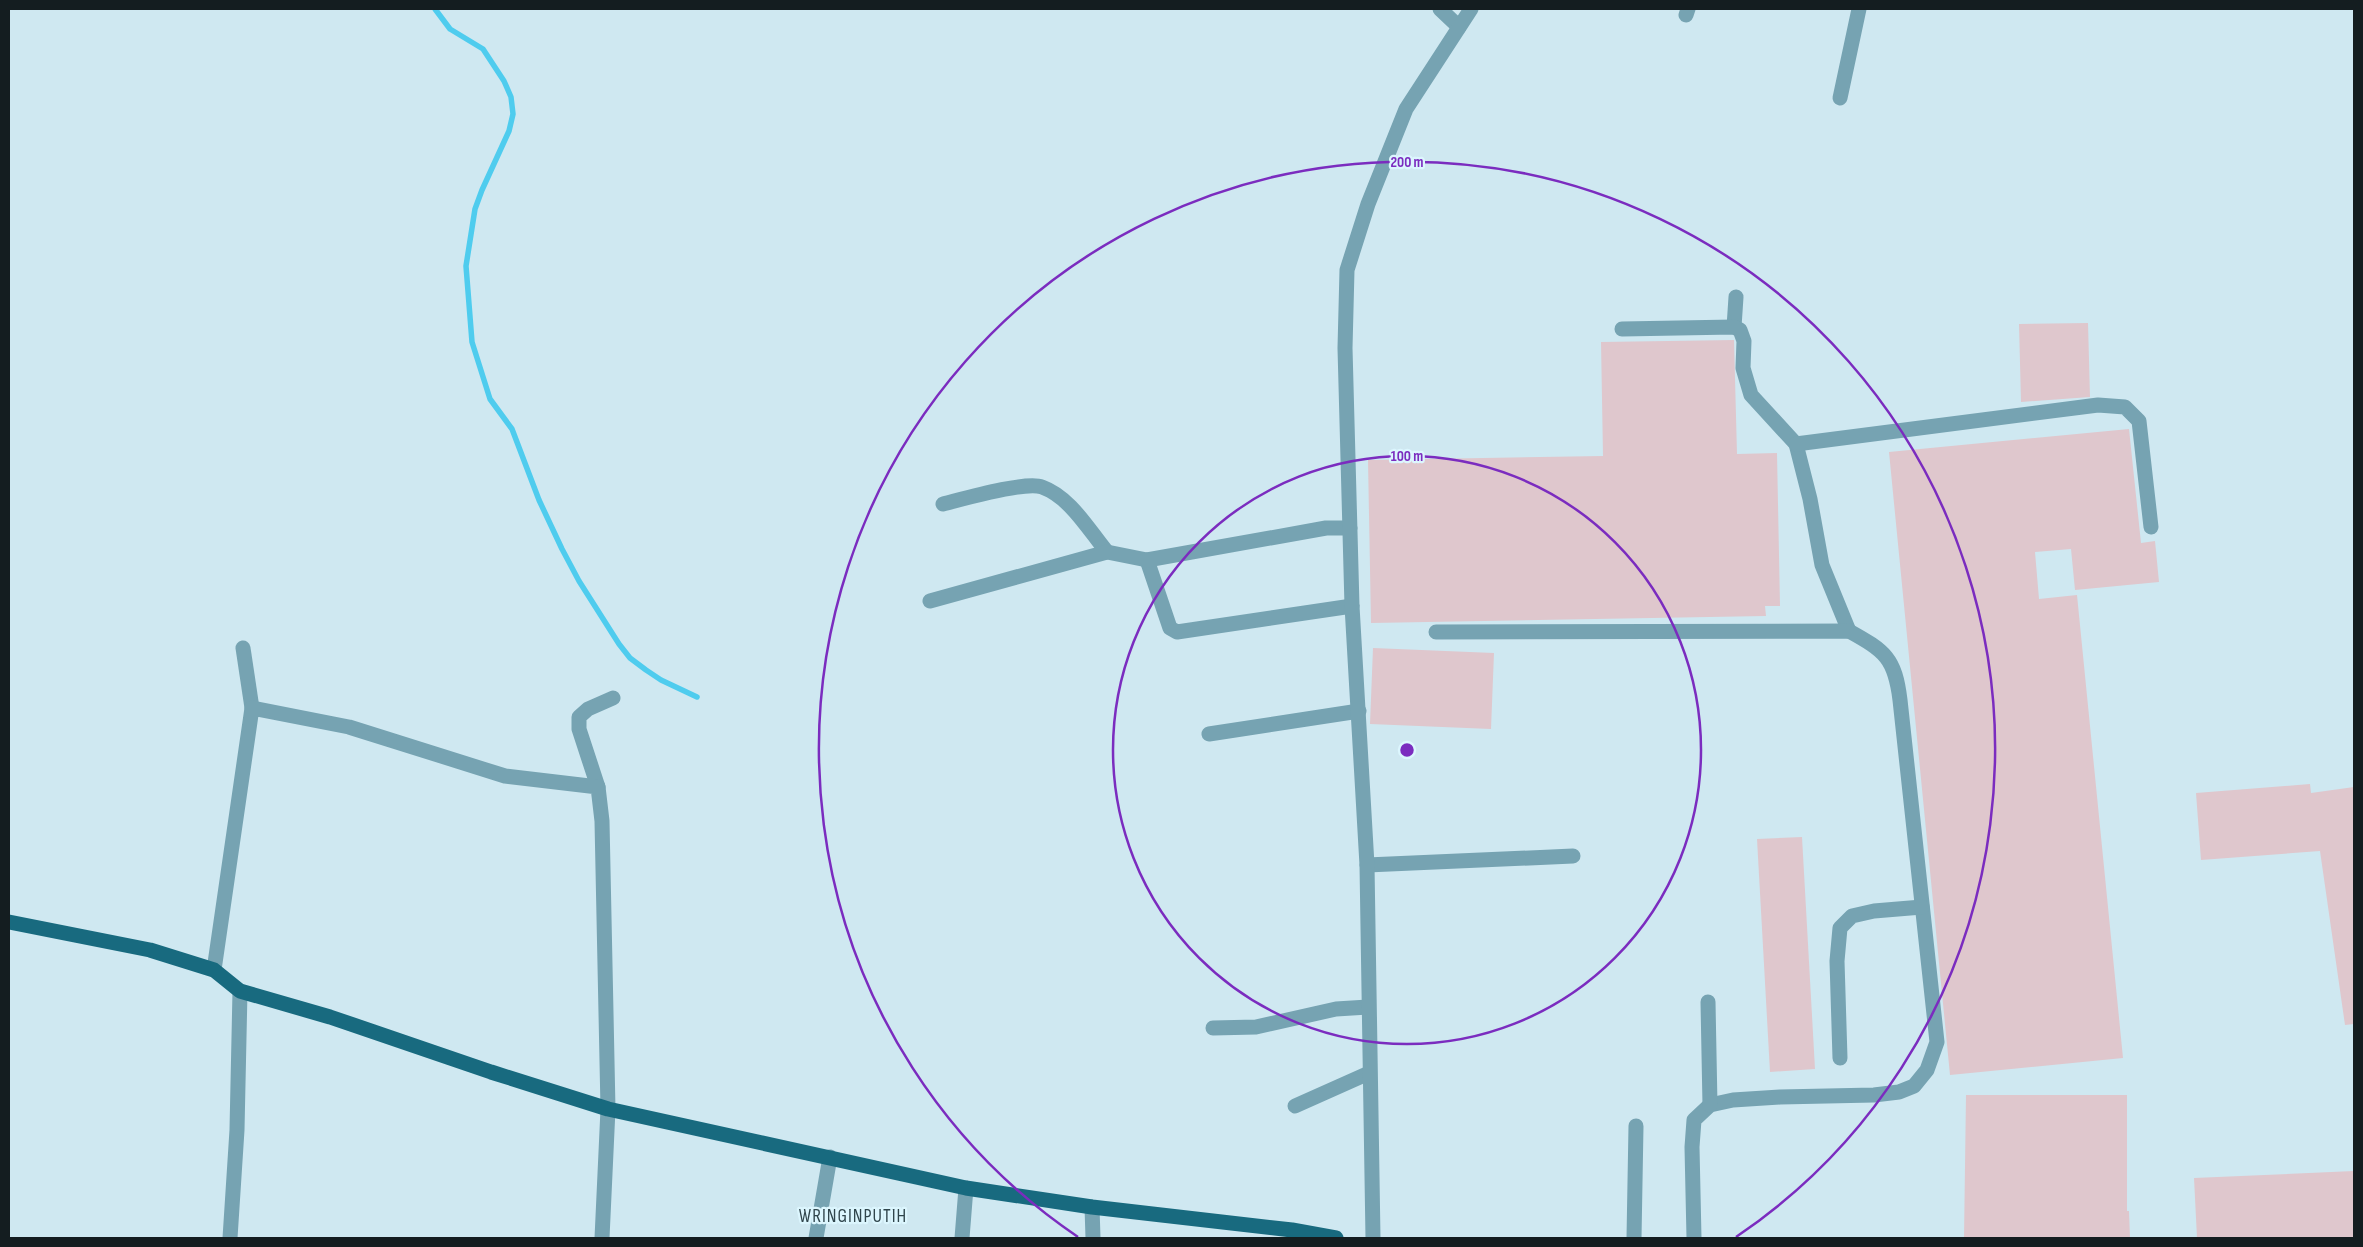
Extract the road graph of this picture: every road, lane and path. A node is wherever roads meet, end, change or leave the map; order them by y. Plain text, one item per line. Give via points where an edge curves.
1 (1440, 9) edge
2 (1471, 9) edge
3 (1859, 9) edge
4 (1459, 26) junction
5 (1840, 98) dead end
6 (1736, 297) dead end
7 (1734, 327) junction
8 (1622, 329) dead end
9 (1796, 444) junction
10 (943, 504) dead end
11 (1350, 528) junction
12 (2151, 528) dead end
13 (1107, 552) junction
14 (1147, 560) junction
15 (930, 601) dead end
16 (1352, 606) junction
17 (1849, 631) junction
18 (1436, 632) dead end
19 (244, 648) dead end
20 (613, 698) dead end
21 (252, 708) junction
22 (1358, 711) junction
23 (1209, 734) dead end
24 (598, 787) junction
25 (1573, 856) dead end
26 (1367, 865) junction
27 (1922, 907) junction
28 (9, 922) edge
29 (214, 970) junction
30 (240, 991) junction
31 (1708, 1002) dead end
32 (1368, 1007) junction
33 (1213, 1028) dead end
34 (1840, 1058) dead end
35 (1369, 1073) junction
36 (1710, 1105) junction
37 (1295, 1106) dead end
38 (608, 1109) junction
39 (1636, 1126) dead end
40 (830, 1157) junction
41 (966, 1188) junction
42 (1092, 1207) junction
43 (1292, 1234) edge
44 (230, 1238) edge
45 (602, 1238) edge
46 (816, 1238) edge
47 (962, 1238) edge
48 (1093, 1238) edge
49 (1336, 1238) edge
50 (1373, 1238) edge
51 (1634, 1238) edge
52 (1694, 1238) edge

1 - 4 street
2 - 4 street
3 - 5 street
4 - 11 street via 1406,109 1368,204 1347,270 1345,348
6 - 7 street
7 - 8 street
7 - 9 street via 1740,330 1744,341 1743,368 1751,395
9 - 12 street via 2098,405 2125,407 2140,421
9 - 17 street via 1822,565
10 - 13 street via 1017,487 1040,486 1071,507
11 - 14 street via 1326,528
11 - 16 street
13 - 14 street
13 - 15 street
14 - 16 street via 1170,628 1177,632
16 - 22 street
17 - 18 street
17 - 27 street via 1886,655 1898,683
19 - 21 street
20 - 24 street via 588,709 579,717 579,729
21 - 24 street via 349,727 505,776
21 - 29 street
22 - 23 street
22 - 26 street
24 - 38 street via 602,821
25 - 26 street
26 - 32 street
27 - 34 street via 1852,916 1840,928 1837,961
27 - 36 street via 1937,1042 1927,1070 1914,1086 1899,1092 1874,1095 1780,1097
28 - 29 main road via 150,950
29 - 30 main road
30 - 38 main road via 330,1017
30 - 44 street via 237,1130
31 - 36 street
32 - 33 street via 1336,1009 1256,1027
32 - 35 street
35 - 37 street
35 - 50 street
36 - 52 street via 1694,1120
38 - 40 main road
38 - 45 street
39 - 51 street
40 - 41 main road
40 - 46 street
41 - 42 main road
41 - 47 street
42 - 43 main road
42 - 48 street
43 - 49 main road

